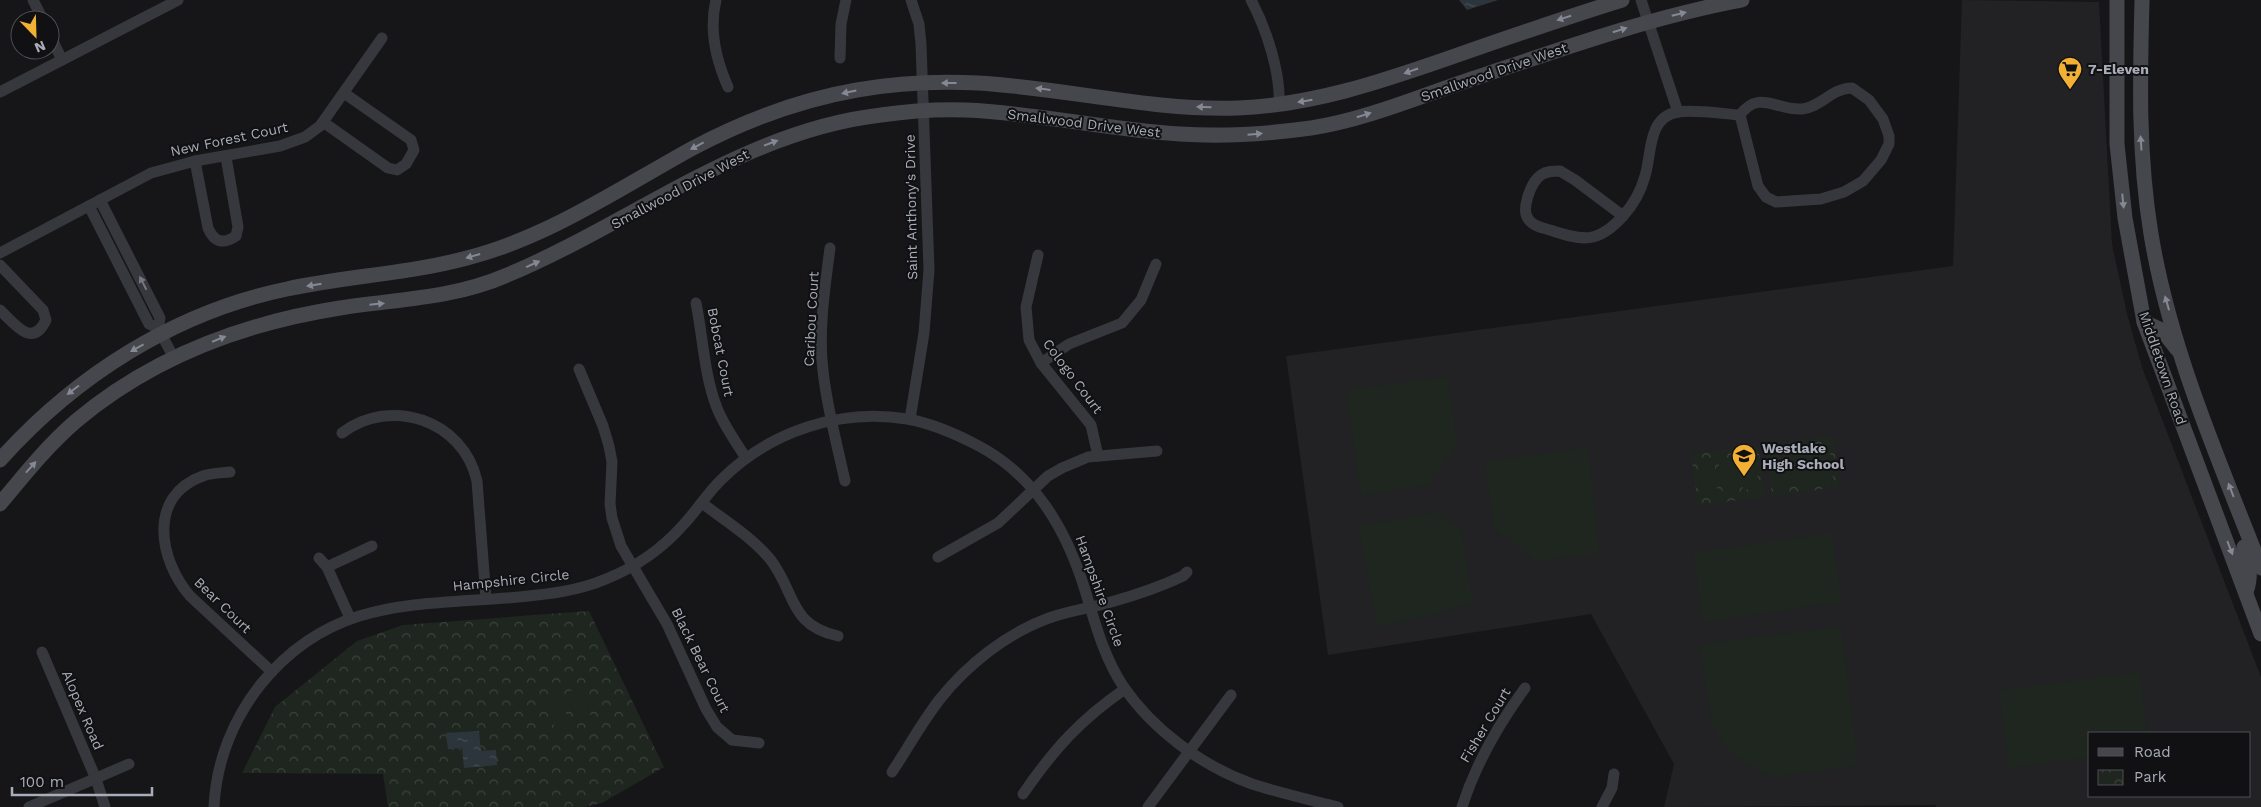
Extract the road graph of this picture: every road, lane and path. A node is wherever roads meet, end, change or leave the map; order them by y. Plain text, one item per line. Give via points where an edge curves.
1 (178, 0) edge
2 (716, 0) edge
3 (846, 0) edge
4 (1251, 0) edge
5 (1622, 0) edge
6 (1641, 0) edge
7 (1742, 0) edge
8 (2117, 0) edge
9 (2142, 0) edge
10 (913, 1) edge
11 (165, 3) edge
12 (1648, 21) junction
13 (382, 38) dead end
14 (60, 56) edge
15 (840, 58) dead end
16 (62, 60) junction
17 (923, 83) junction
18 (728, 87) dead end
19 (0, 92) edge
20 (344, 93) junction
21 (1280, 105) junction
22 (924, 110) junction
23 (1678, 112) junction
24 (1740, 115) junction
25 (323, 122) junction
26 (226, 157) junction
27 (195, 161) junction
28 (100, 200) junction
29 (89, 206) junction
30 (1623, 216) junction
31 (830, 248) dead end
32 (0, 253) edge
33 (1038, 255) dead end
34 (1156, 264) dead end
35 (0, 265) edge
36 (696, 303) dead end
37 (0, 310) edge
38 (2144, 322) junction
39 (160, 331) junction
40 (2182, 355) junction
41 (174, 358) junction
42 (1041, 363) junction
43 (579, 369) dead end
44 (910, 419) junction
45 (831, 421) junction
46 (342, 433) dead end
47 (1157, 451) dead end
48 (1098, 456) junction
49 (746, 458) junction
50 (0, 460) edge
51 (230, 472) dead end
52 (845, 481) dead end
53 (1034, 489) junction
54 (702, 503) junction
55 (0, 504) edge
56 (2243, 522) junction
57 (372, 546) dead end
58 (938, 556) dead end
59 (319, 558) dead end
60 (327, 567) junction
61 (632, 567) junction
62 (2261, 568) edge
63 (1187, 572) dead end
64 (2246, 592) junction
65 (486, 599) junction
66 (1090, 608) junction
67 (350, 618) junction
68 (2261, 634) edge
69 (838, 636) dead end
70 (42, 652) dead end
71 (272, 672) junction
72 (1526, 688) dead end
73 (1125, 689) junction
74 (1231, 695) dead end
75 (759, 743) dead end
76 (1190, 751) junction
77 (130, 764) dead end
78 (892, 772) dead end
79 (1614, 774) dead end
80 (96, 779) junction
81 (1024, 794) dead end
82 (29, 807) edge
83 (105, 807) edge
84 (214, 807) edge
85 (1148, 807) edge
86 (1338, 807) edge
87 (1462, 807) edge
88 (1602, 807) edge

1 - 11 street
2 - 18 street via 713,17 715,50
3 - 15 street via 841,24
4 - 21 street via 1274,66
5 -> 21 street, Smallwood Drive West via 1555,20 1362,88
6 - 12 street
12 -> 7 street, Smallwood Drive West
8 -> 38 street, Middletown Road via 2117,144 2125,218
40 -> 9 street, Middletown Road via 2151,235 2143,171 2140,122
10 - 17 street, Saint Anthony's Drive via 919,24
11 - 16 street
22 -> 12 street, Smallwood Drive West via 1017,114 1179,134 1282,132 1357,117
12 - 23 street
13 - 20 street, New Forest Court
14 - 16 street
16 - 19 street
21 -> 17 street, Smallwood Drive West via 1236,108 1176,106 984,83
17 - 22 street, Saint Anthony's Drive
17 -> 39 street, Smallwood Drive West via 841,94 749,121 548,228 502,248 424,268 287,289 234,303
20 - 25 street, New Forest Court
20 - 25 street via 410,140 414,150 409,160 401,168 392,170
41 -> 22 street, Smallwood Drive West via 233,333 284,318 472,289 563,250 697,177 775,141 866,117
22 - 44 street, Saint Anthony's Drive via 929,270 924,333
23 - 24 street
23 - 30 street via 1655,129 1642,184
24 - 24 street via 1746,107 1757,102 1799,109 1814,106 1842,89 1852,88 1869,100 1883,118 1889,144 1869,176 1844,192 1821,199 1776,202 1766,197 1758,186
25 - 26 street, New Forest Court via 314,132 294,142
26 - 27 street, New Forest Court
26 - 27 street via 238,227 236,236 225,242 212,237 208,228
27 - 28 street, New Forest Court via 151,173
28 - 29 street, New Forest Court
39 -> 28 street via 160,318
29 - 32 street, New Forest Court
29 - 39 street via 149,324
30 - 30 street via 1560,171 1540,176 1525,207 1533,224 1580,239 1601,234
31 - 45 street, Caribou Court via 822,370
33 - 42 street, Cologo Court via 1027,299 1026,318 1031,346
34 - 42 street via 1141,300 1122,323 1069,344
35 - 37 street via 43,310 46,320 38,332 24,333
36 - 49 street, Bobcat Court via 717,409
38 - 40 street via 2162,330
38 -> 64 street, Middletown Road
39 - 41 street
39 -> 50 street, Smallwood Drive West via 64,397
56 -> 40 street, Middletown Road
55 -> 41 street, Smallwood Drive West via 77,421 132,381
42 - 48 street, Cologo Court via 1088,419 1094,431
43 - 61 street, Black Bear Court via 607,436 612,462 612,518
44 - 45 street, Hampshire Circle via 867,417
44 - 53 street, Hampshire Circle via 977,445 1005,462
45 - 49 street, Hampshire Circle via 793,432
45 - 52 street, Caribou Court
46 - 65 street via 374,417 408,415 440,427 461,446 473,464 478,481
47 - 48 street
48 - 53 street via 1078,460 1062,468
49 - 54 street, Hampshire Circle
51 - 71 street, Bear Court via 202,477 177,495 164,520 167,556 178,582 190,596
53 - 58 street via 998,523
53 - 66 street, Hampshire Circle via 1065,536
54 - 61 street, Hampshire Circle via 671,537
54 - 69 street via 770,559 789,598 807,622 818,630
56 - 62 street, Middletown Road
56 - 64 street via 2240,534 2250,569
57 - 60 street
59 - 60 street
60 - 67 street
61 - 65 street, Hampshire Circle via 576,589
61 - 75 street, Black Bear Court via 664,617 717,727 732,740
63 - 66 street via 1149,590
64 - 68 street, Middletown Road
65 - 67 street, Hampshire Circle via 394,607
66 - 73 street, Hampshire Circle via 1105,650
66 - 78 street via 1049,618 1028,628 972,666 938,703
67 - 71 street, Hampshire Circle via 305,642
70 - 80 street, Alopex Road
71 - 84 street, Hampshire Circle via 250,698 230,735 220,764
72 - 87 street, Fisher Court via 1485,750 1471,778
73 - 76 street, Hampshire Circle via 1164,730
73 - 81 street via 1062,741
74 - 76 street
76 - 85 street
76 - 86 street, Hampshire Circle via 1250,783
77 - 80 street
79 - 88 street via 1612,788
80 - 82 street
80 - 83 street, Alopex Road

